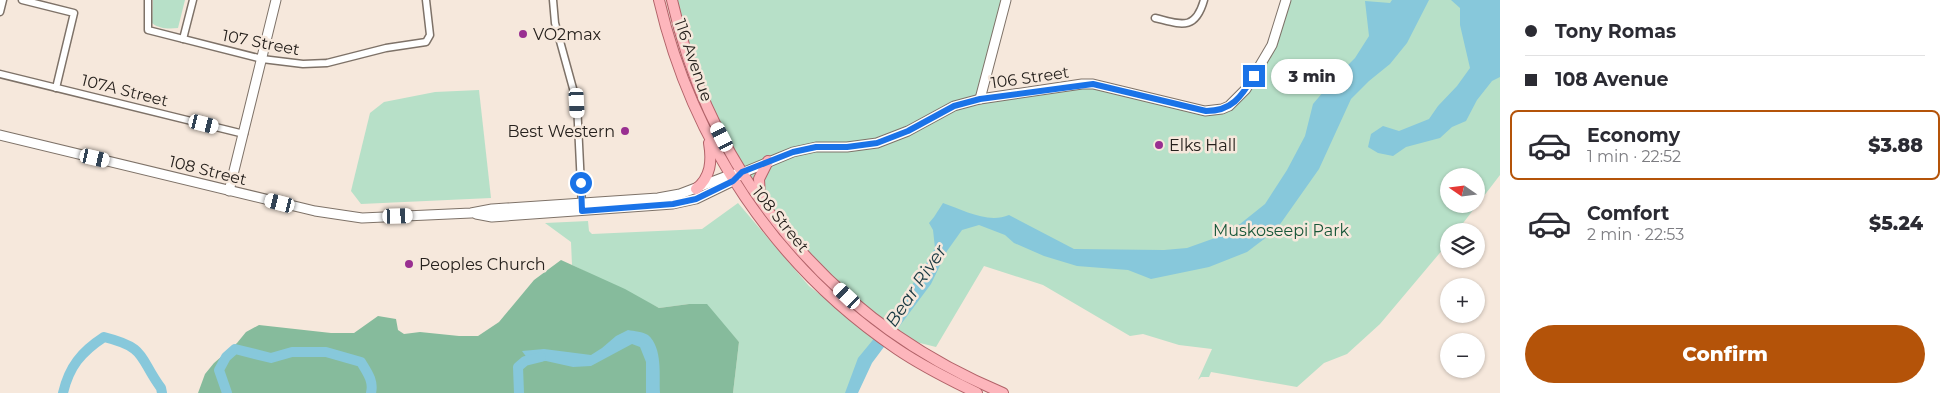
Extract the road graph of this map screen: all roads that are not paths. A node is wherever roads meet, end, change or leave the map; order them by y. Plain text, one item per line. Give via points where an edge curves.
1 (3, 0) edge
2 (22, 0) edge
3 (148, 0) edge
4 (193, 0) edge
5 (276, 0) edge
6 (426, 0) edge
7 (553, 0) edge
8 (659, 0) edge
9 (672, 0) edge
10 (1006, 0) edge
11 (1204, 0) edge
12 (1286, 0) edge
13 (0, 12) edge
14 (1155, 18) dead end
15 (184, 39) junction
16 (262, 59) junction
17 (0, 74) edge
18 (56, 88) junction
19 (980, 99) junction
20 (244, 134) junction
21 (0, 135) edge
22 (707, 135) junction
23 (768, 161) junction
24 (742, 172) junction
25 (732, 178) junction
26 (696, 189) junction
27 (229, 190) junction
28 (760, 202) junction
29 (582, 207) junction
30 (872, 324) junction
31 (977, 393) edge
32 (1003, 393) edge

1 - 13 street
2 - 18 street via 74,13
3 - 15 street, 107 Street via 148,30
4 - 15 street
5 - 16 street
6 - 16 street, 107 Street via 430,35 426,42 386,48 328,63 302,64
7 - 29 street via 555,23 577,103
8 - 22 main road, 116 Avenue via 681,76
9 - 24 main road, 116 Avenue via 696,79
10 - 19 street
11 - 14 street via 1201,11 1193,21 1184,25
12 - 19 street, 106 Street via 1272,45 1246,89 1229,106 1214,111 1093,84
15 - 16 street, 107 Street
16 - 20 street
17 - 18 street, 107A Street
18 - 20 street, 107A Street
19 - 23 street, 106 Street via 954,106 908,131 877,143 816,147
20 - 27 street
21 - 27 street, 108 Street
22 - 25 main road, 116 Avenue
22 - 26 main road via 710,166 702,184
23 - 24 street, 106 Street
23 - 28 main road via 760,178
24 - 25 street
24 - 28 main road, 108 Street
25 - 26 street, 108 Street
25 - 29 street, 108 Street via 696,199 673,204
25 - 30 main road, 108 Street via 763,223 800,266 836,300
26 - 29 street, 108 Street via 658,198
27 - 29 street, 108 Street via 348,217
28 - 30 main road, 108 Street via 806,257
30 - 31 main road, 108 Street via 897,349
30 - 32 main road, 108 Street

